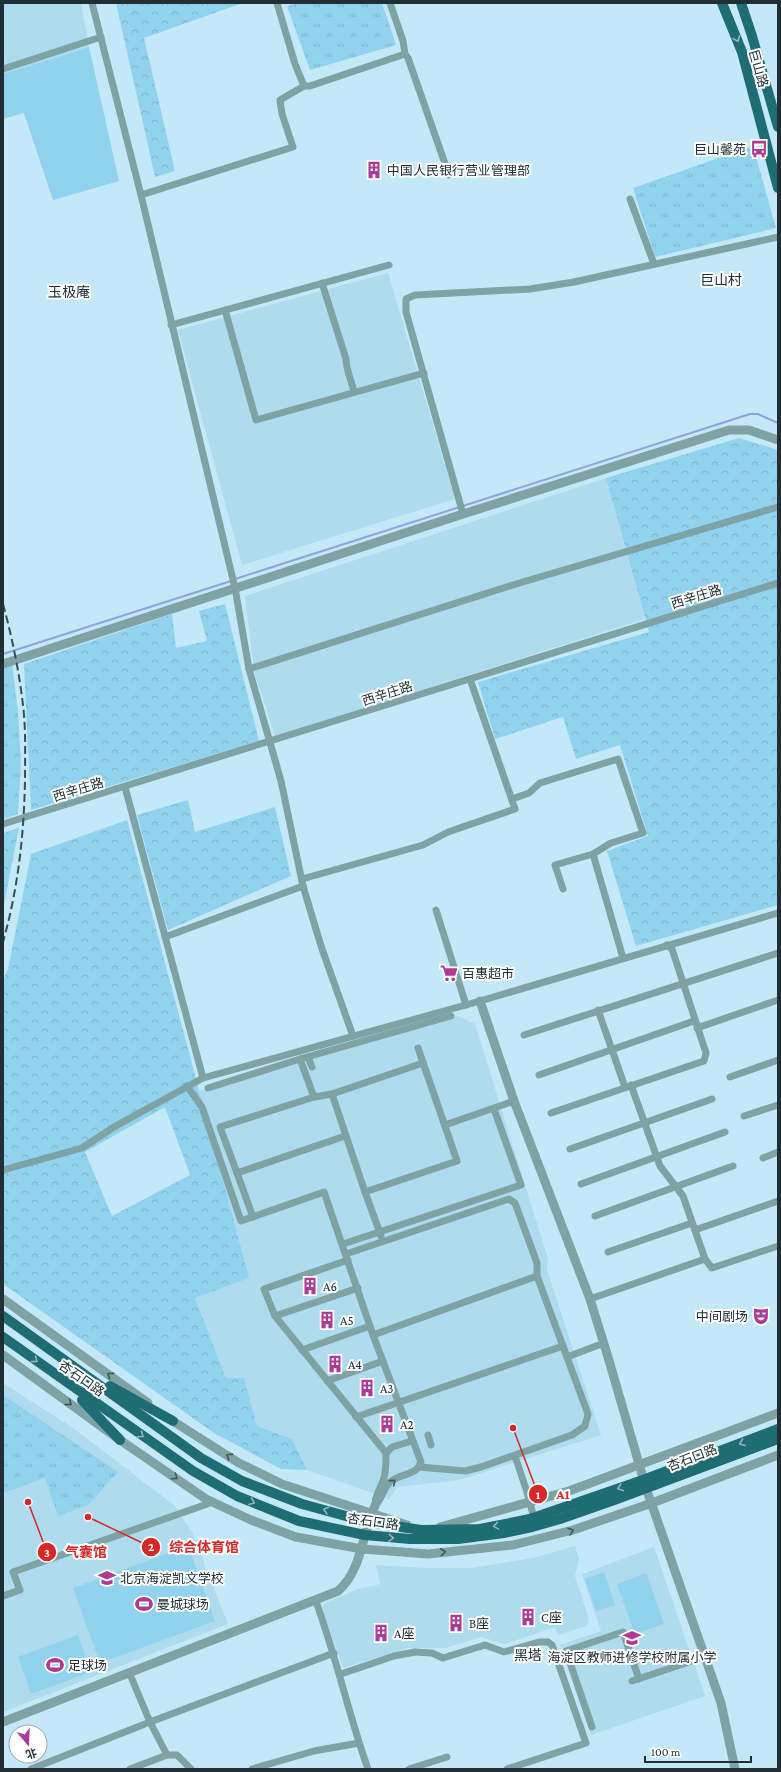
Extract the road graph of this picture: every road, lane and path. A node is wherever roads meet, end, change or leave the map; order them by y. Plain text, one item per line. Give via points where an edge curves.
1 (92, 3) edge
2 (277, 3) edge
3 (390, 3) edge
4 (722, 3) edge
5 (741, 3) edge
6 (100, 37) junction
7 (405, 54) junction
8 (3, 69) edge
9 (304, 86) junction
10 (778, 126) edge
11 (448, 175) dead end
12 (778, 188) edge
13 (141, 195) junction
14 (630, 199) dead end
15 (778, 237) edge
16 (654, 264) junction
17 (389, 265) dead end
18 (322, 283) junction
19 (225, 310) junction
20 (171, 325) junction
21 (424, 373) junction
22 (354, 392) junction
23 (778, 440) edge
24 (778, 507) edge
25 (463, 514) junction
26 (778, 583) edge
27 (235, 588) junction
28 (3, 664) edge
29 (249, 669) junction
30 (470, 679) junction
31 (270, 742) junction
32 (125, 787) junction
33 (512, 799) junction
34 (3, 824) edge
35 (593, 854) junction
36 (303, 883) junction
37 (563, 889) dead end
38 (436, 910) dead end
39 (778, 913) edge
40 (165, 937) junction
41 (667, 945) junction
42 (778, 953) edge
43 (623, 958) junction
44 (682, 984) junction
45 (778, 1000) edge
46 (480, 1001) junction
47 (466, 1005) junction
48 (598, 1010) junction
49 (451, 1016) dead end
50 (696, 1025) junction
51 (524, 1035) dead end
52 (353, 1036) junction
53 (418, 1048) dead end
54 (308, 1056) junction
55 (300, 1059) junction
56 (778, 1060) edge
57 (423, 1063) junction
58 (312, 1067) dead end
59 (539, 1075) dead end
60 (730, 1077) dead end
61 (203, 1078) junction
62 (187, 1086) junction
63 (628, 1086) junction
64 (208, 1088) dead end
65 (332, 1094) junction
66 (314, 1097) junction
67 (712, 1099) dead end
68 (514, 1101) junction
69 (778, 1105) edge
70 (494, 1108) junction
71 (551, 1113) dead end
72 (744, 1116) dead end
73 (644, 1122) junction
74 (445, 1126) junction
75 (725, 1132) dead end
76 (345, 1136) junction
77 (570, 1149) dead end
78 (778, 1152) edge
79 (657, 1158) junction
80 (763, 1158) dead end
81 (733, 1166) dead end
82 (3, 1170) edge
83 (237, 1173) junction
84 (581, 1184) dead end
85 (675, 1186) junction
86 (365, 1192) junction
87 (778, 1201) edge
88 (595, 1216) dead end
89 (253, 1217) junction
90 (694, 1226) junction
91 (379, 1232) junction
92 (382, 1241) junction
93 (343, 1244) junction
94 (778, 1246) edge
95 (608, 1252) dead end
96 (347, 1257) junction
97 (705, 1259) junction
98 (537, 1276) junction
99 (358, 1288) junction
100 (3, 1299) edge
101 (590, 1299) junction
102 (3, 1316) edge
103 (275, 1316) junction
104 (370, 1326) junction
105 (373, 1335) junction
106 (3, 1337) edge
107 (604, 1343) junction
108 (563, 1346) junction
109 (302, 1350) junction
110 (3, 1355) edge
111 (567, 1357) junction
112 (383, 1361) junction
113 (70, 1363) junction
114 (327, 1381) junction
115 (69, 1385) junction
116 (397, 1402) junction
117 (778, 1414) edge
118 (356, 1417) junction
119 (173, 1421) junction
120 (778, 1429) edge
121 (428, 1435) dead end
122 (778, 1439) edge
123 (120, 1440) junction
124 (412, 1441) junction
125 (431, 1445) dead end
126 (386, 1453) junction
127 (778, 1455) edge
128 (515, 1456) junction
129 (640, 1465) junction
130 (419, 1467) junction
131 (644, 1484) junction
132 (213, 1502) junction
133 (530, 1503) junction
134 (652, 1503) junction
135 (371, 1514) junction
136 (534, 1518) junction
137 (421, 1530) junction
138 (365, 1535) junction
139 (362, 1549) junction
140 (3, 1596) edge
141 (315, 1599) junction
142 (334, 1654) junction
143 (704, 1657) junction
144 (129, 1672) junction
145 (340, 1674) junction
146 (3, 1722) edge
147 (150, 1722) junction
148 (592, 1727) dead end
149 (359, 1743) junction
150 (167, 1755) junction
151 (447, 1757) dead end
152 (32, 1769) edge
153 (130, 1769) edge
154 (191, 1769) edge
155 (252, 1769) edge
156 (368, 1769) edge
157 (409, 1769) edge
158 (507, 1769) edge
159 (735, 1769) edge

1 - 6 street
2 - 9 street
3 - 7 street
4 -> 12 main road, 巨山路 via 742,52
5 - 10 main road, 巨山路
6 - 8 street
6 - 13 street
7 - 9 street
7 - 11 street
9 - 13 street via 280,100 293,147
13 - 20 street
14 - 16 street
15 - 16 street
16 - 21 street via 530,289 415,295 406,299 406,312
17 - 18 street
18 - 19 street
18 - 22 street
19 - 20 street
19 - 22 street via 256,420
20 - 27 street
21 - 22 street
21 - 25 street
23 - 25 street via 749,430 729,430
24 - 29 street via 516,584
25 - 27 street
26 - 30 street, 西辛庄路
27 - 28 street
27 - 29 street
29 - 31 street
30 - 31 street, 西辛庄路
30 - 33 street
31 - 32 street, 西辛庄路
31 - 36 street
32 - 34 street, 西辛庄路
32 - 40 street
33 - 35 street via 529,793 540,782 618,759 643,833 611,843
33 - 36 street via 515,808 448,832 423,846
35 - 37 street via 556,865
35 - 43 street
36 - 40 street
36 - 52 street via 321,946
38 - 47 street
39 - 41 street
40 - 61 street
41 - 43 street
41 - 44 street via 672,949
42 - 44 street
43 - 46 street
44 - 48 street
44 - 50 street
45 - 50 street
46 - 47 street
46 - 68 street
47 - 52 street
48 - 51 street
48 - 63 street
49 - 54 street
50 - 59 street
50 - 63 street via 706,1053 704,1061
52 - 61 street
53 - 57 street
54 - 55 street
54 - 58 street
55 - 64 street
55 - 66 street
56 - 60 street
57 - 65 street
57 - 74 street
61 - 62 street
62 - 82 street via 82,1148
62 - 89 street via 202,1107 241,1221
63 - 71 street
63 - 73 street
65 - 66 street
65 - 76 street
66 - 83 street via 220,1127
67 - 73 street
68 - 70 street
68 - 101 street
69 - 72 street
70 - 74 street
70 - 91 street via 521,1184
73 - 77 street
73 - 79 street
74 - 86 street via 458,1164
75 - 79 street via 667,1152
76 - 83 street
76 - 86 street
78 - 80 street
79 - 84 street
79 - 85 street
81 - 85 street
83 - 89 street
85 - 88 street
85 - 90 street via 683,1196
86 - 91 street
87 - 90 street
89 - 93 street via 324,1192
90 - 95 street
90 - 97 street
91 - 92 street
91 - 93 street
92 - 96 street
92 - 98 street via 509,1199 515,1203 530,1243 537,1263
93 - 96 street
94 - 97 street via 712,1268
96 - 99 street
96 - 103 street via 264,1289
97 - 101 street
98 - 105 street
98 - 108 street
99 - 103 street
99 - 104 street
119 -> 100 street
101 - 107 street
102 - 113 main road, 杏石口路
103 - 109 street
104 - 105 street
104 - 109 street
105 - 112 street
106 -> 115 main road, 杏石口路
107 - 111 street
107 - 129 street
108 - 111 street
108 - 116 street
109 - 114 street
110 -> 123 street, 杏石口路
111 - 128 street via 588,1414 585,1426 572,1435
112 - 114 street
112 - 116 street
113 - 119 main road
135 -> 113 main road, 杏石口路 via 302,1504 242,1481 201,1458
114 - 118 street
115 - 123 main road
115 -> 138 main road, 杏石口路 via 193,1471 237,1496 299,1521
116 - 118 street
116 - 124 street
117 - 129 street, 杏石口路
118 - 126 street
135 -> 119 street via 282,1484 239,1463
120 -> 131 main road, 杏石口路
121 - 125 street
122 - 131 main road, 杏石口路
123 -> 132 street, 杏石口路
124 - 126 street via 392,1447
124 - 130 street via 420,1462
126 - 135 street via 384,1478
127 - 134 street, 杏石口路
128 - 130 street via 465,1471
128 - 133 street
129 - 131 street
129 - 133 street, 杏石口路
135 -> 130 street via 390,1482
131 - 134 street
131 -> 136 main road, 杏石口路
138 -> 131 main road, 杏石口路 via 410,1539 458,1539 504,1533 560,1519
132 - 139 street, 杏石口路 via 296,1537
132 - 140 street via 13,1572 20,1590
133 - 136 street
133 - 137 street, 杏石口路 via 450,1525
139 -> 134 street, 杏石口路 via 428,1554 513,1545 573,1530
134 - 143 street
135 - 137 main road, 杏石口路
135 - 138 street
136 -> 137 main road, 杏石口路 via 480,1529
138 - 139 street
139 - 141 street via 347,1584 338,1591
141 - 142 street
141 - 144 street
142 - 145 street
142 - 147 street
143 - 148 street via 636,1680 623,1632 566,1652
143 - 159 street via 721,1704
144 - 146 street
144 - 147 street
145 - 149 street
145 - 158 street via 394,1656 415,1652 432,1653 444,1658 485,1645 504,1652 548,1642 552,1645 586,1743
147 - 150 street
147 - 152 street
149 - 155 street via 314,1751
149 - 156 street
150 - 153 street
150 - 154 street via 177,1755
151 - 157 street

